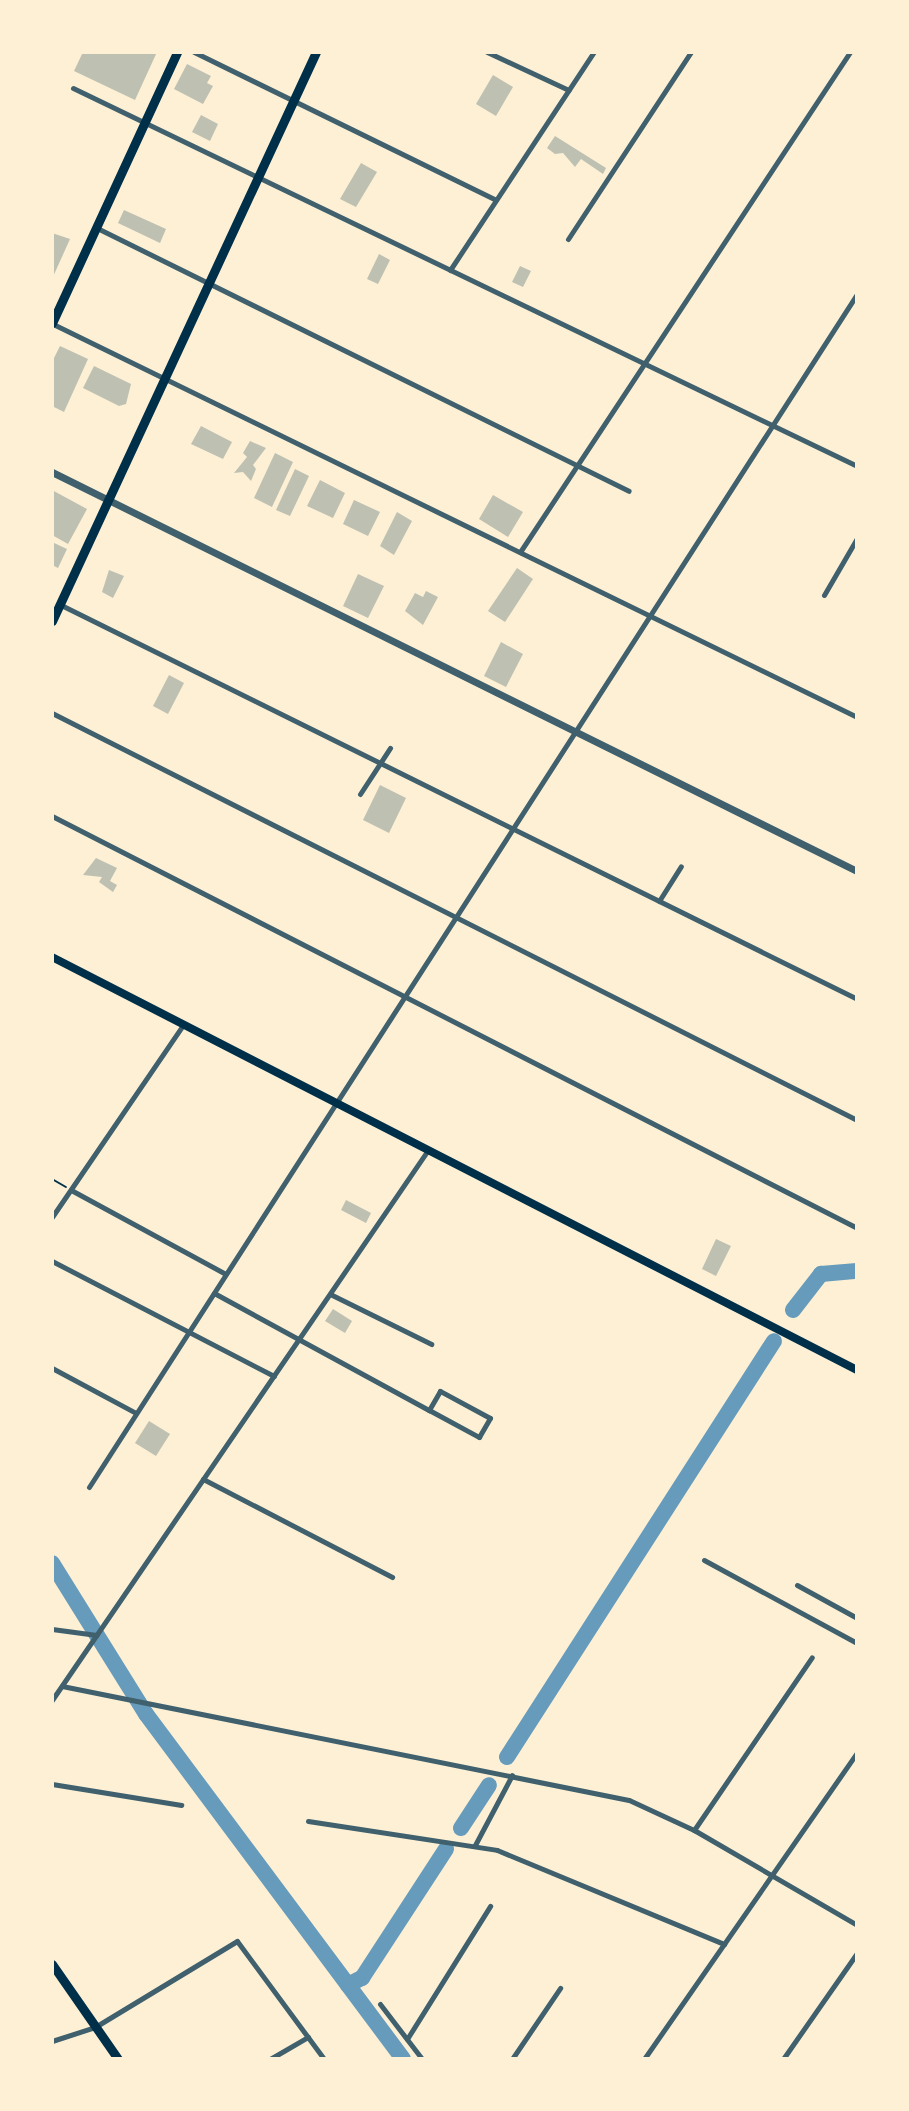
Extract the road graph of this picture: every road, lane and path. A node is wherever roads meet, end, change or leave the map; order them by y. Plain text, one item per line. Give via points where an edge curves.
1 (177, 52) edge
2 (194, 52) edge
3 (316, 52) edge
4 (487, 52) edge
5 (594, 52) edge
6 (691, 52) edge
7 (850, 52) edge
8 (73, 88) dead end
9 (569, 90) junction
10 (294, 101) junction
11 (145, 122) junction
12 (258, 177) junction
13 (496, 200) junction
14 (96, 227) junction
15 (568, 239) dead end
16 (450, 270) junction
17 (209, 283) junction
18 (857, 294) edge
19 (52, 323) edge
20 (644, 363) junction
21 (165, 379) junction
22 (773, 425) junction
23 (577, 466) junction
24 (857, 466) edge
25 (52, 472) edge
26 (629, 491) dead end
27 (108, 500) junction
28 (857, 538) edge
29 (520, 552) junction
30 (824, 595) dead end
31 (56, 602) edge
32 (650, 616) junction
33 (52, 621) edge
34 (52, 713) edge
35 (857, 717) edge
36 (575, 732) junction
37 (390, 748) dead end
38 (380, 763) junction
39 (360, 794) dead end
40 (52, 816) edge
41 (513, 829) junction
42 (681, 866) dead end
43 (857, 871) edge
44 (659, 901) junction
45 (456, 917) junction
46 (52, 957) edge
47 (405, 996) junction
48 (857, 999) edge
49 (183, 1025) junction
50 (336, 1103) junction
51 (857, 1120) edge
52 (428, 1150) junction
53 (52, 1179) edge
54 (71, 1190) junction
55 (52, 1217) edge
56 (857, 1228) edge
57 (52, 1261) edge
58 (226, 1274) junction
59 (214, 1293) junction
60 (330, 1294) junction
61 (189, 1332) junction
62 (299, 1339) junction
63 (431, 1344) dead end
64 (52, 1368) edge
65 (857, 1370) edge
66 (274, 1376) junction
67 (429, 1410) junction
68 (136, 1413) junction
69 (203, 1479) junction
70 (89, 1487) dead end
71 (704, 1560) dead end
72 (392, 1577) dead end
73 (797, 1585) dead end
74 (857, 1618) edge
75 (52, 1629) edge
76 (97, 1635) junction
77 (857, 1643) edge
78 (812, 1657) dead end
79 (62, 1686) junction
80 (53, 1698) edge
81 (857, 1752) edge
82 (512, 1775) junction
83 (52, 1784) edge
84 (181, 1805) dead end
85 (308, 1821) dead end
86 (694, 1830) junction
87 (475, 1845) junction
88 (771, 1875) junction
89 (490, 1906) dead end
90 (857, 1925) edge
91 (724, 1944) junction
92 (857, 1953) edge
93 (52, 1964) edge
94 (560, 1988) dead end
95 (380, 2004) dead end
96 (95, 2027) junction
97 (308, 2037) junction
98 (407, 2039) junction
99 (52, 2041) edge
100 (118, 2059) edge
101 (270, 2059) edge
102 (324, 2059) edge
103 (422, 2059) edge
104 (512, 2059) edge
105 (644, 2059) edge
106 (783, 2059) edge

1 - 11 main road
2 - 10 street
3 - 10 main road
4 - 9 street
5 - 9 street
6 - 15 street
7 - 20 street
8 - 11 street
9 - 13 street
10 - 12 main road
10 - 13 street
11 - 12 street
11 - 14 main road
12 - 16 street
12 - 17 main road
13 - 16 street
14 - 17 street
14 - 19 main road
16 - 20 street
17 - 21 main road
17 - 23 street
18 - 22 street
19 - 21 street
20 - 22 street
20 - 23 street
21 - 27 main road
21 - 29 street
22 - 24 street
22 - 32 street
23 - 26 street
23 - 29 street
25 - 27 street
27 - 31 main road
27 - 36 street
28 - 30 street
29 - 32 street
31 - 33 main road
31 - 38 street
32 - 35 street
32 - 36 street
34 - 45 street
36 - 41 street
36 - 43 street
37 - 38 street
38 - 39 street
38 - 41 street
40 - 47 street
41 - 44 street
41 - 45 street
42 - 44 street
44 - 48 street
45 - 47 street
45 - 51 street
46 - 49 main road
47 - 50 street
47 - 56 street
49 - 50 main road
49 - 54 street
50 - 52 main road
50 - 58 street
52 - 60 street
52 - 65 main road
53 - 54 path
54 - 55 street
54 - 58 street
57 - 61 street
58 - 59 street
59 - 61 street
59 - 62 street
60 - 62 street
60 - 63 street
61 - 66 street
61 - 68 street
62 - 66 street
62 - 67 street
64 - 68 street
66 - 69 street
67 - 67 street via 479,1437 490,1418 440,1391
68 - 70 street
69 - 72 street
69 - 76 street
71 - 77 street
73 - 74 street
75 - 76 street
76 - 79 street
78 - 86 street
79 - 80 street
79 - 82 street
81 - 88 street
82 - 86 street via 629,1800
82 - 87 street
83 - 84 street
85 - 87 street
86 - 88 street
87 - 91 street
88 - 90 street
88 - 91 street
89 - 98 street
91 - 105 street
92 - 106 street
93 - 96 main road
94 - 104 street
95 - 98 street
96 - 97 street via 237,1941
96 - 99 street
96 - 100 main road
97 - 101 street
97 - 102 street
98 - 103 street

